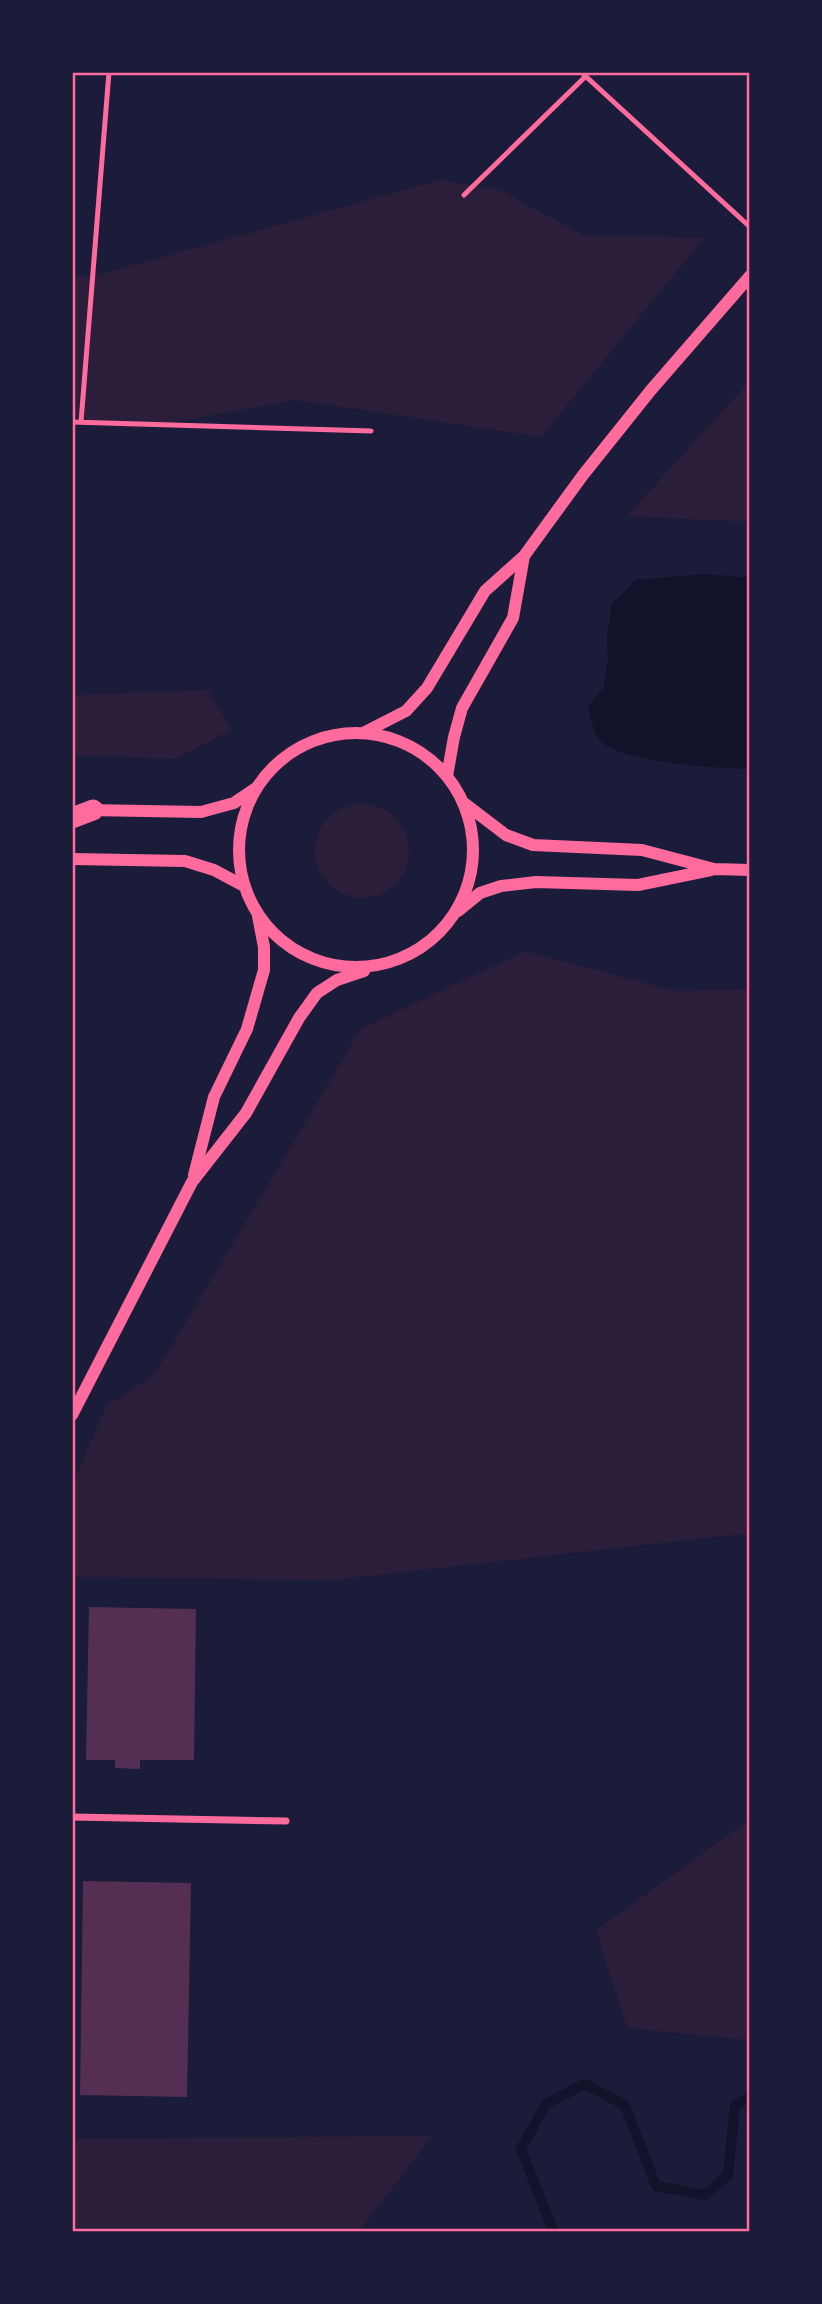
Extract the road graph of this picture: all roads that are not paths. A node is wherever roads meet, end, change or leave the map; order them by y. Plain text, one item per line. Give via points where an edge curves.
1 (108, 72) edge
2 (584, 74) edge
3 (464, 195) dead end
4 (750, 227) edge
5 (750, 276) edge
6 (72, 422) edge
7 (81, 422) junction
8 (371, 431) dead end
9 (524, 556) junction
10 (363, 733) junction
11 (447, 776) junction
12 (257, 788) junction
13 (464, 803) junction
14 (82, 810) edge
15 (72, 818) edge
16 (72, 859) edge
17 (714, 869) junction
18 (750, 870) edge
19 (244, 886) junction
20 (457, 911) junction
21 (258, 916) junction
22 (376, 967) junction
23 (192, 1182) junction
24 (72, 1415) edge
25 (72, 1817) edge
26 (286, 1821) dead end

1 - 7 lane
2 - 3 lane
2 - 4 lane
5 - 9 street via 650,390
6 - 7 lane
7 - 8 lane
9 - 10 street via 485,591 428,688 406,711
9 - 11 street via 513,618 462,708
10 - 11 street via 395,740 424,754
10 - 12 street via 332,736 303,746 277,764
11 - 13 street
12 - 14 street via 234,803 201,812
12 - 19 street via 242,818 238,852
13 - 17 street via 506,835 533,845 642,850
13 - 20 street via 474,839 471,876
14 - 15 highway
16 - 19 street via 185,861
17 - 18 street
17 - 20 street via 638,885 501,886 480,893
19 - 21 street
20 - 22 street via 436,937 408,956
21 - 22 street via 281,941 310,958 342,967
21 - 23 street via 264,970 247,1029 215,1097
22 - 23 street via 337,980 317,993 246,1113
23 - 24 street
25 - 26 street

